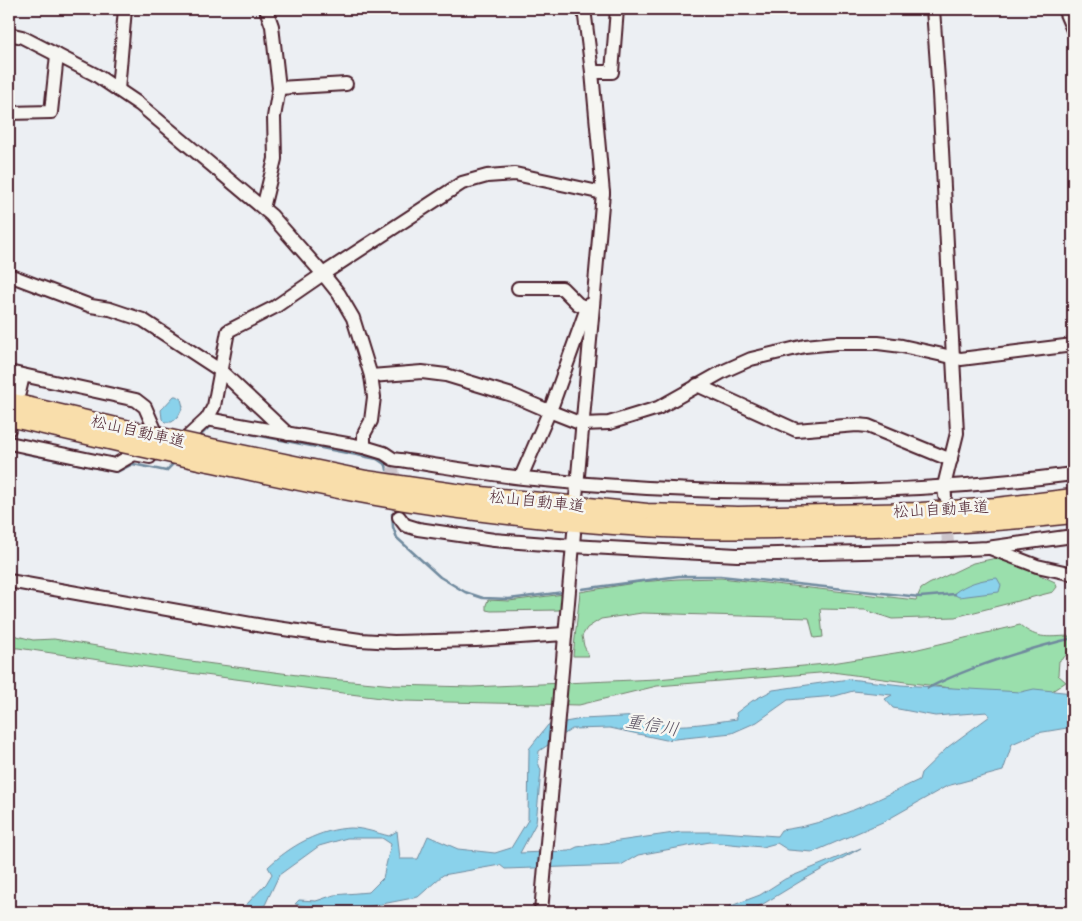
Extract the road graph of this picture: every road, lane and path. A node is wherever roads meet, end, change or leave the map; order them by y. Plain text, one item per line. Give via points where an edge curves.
1 (125, 9) edge
2 (266, 9) edge
3 (584, 9) edge
4 (617, 9) edge
5 (933, 9) edge
6 (1064, 9) edge
7 (1073, 30) edge
8 (9, 34) edge
9 (57, 55) junction
10 (592, 72) junction
11 (346, 84) dead end
12 (279, 88) junction
13 (118, 90) junction
14 (9, 113) edge
15 (603, 193) junction
16 (263, 208) junction
17 (323, 274) junction
18 (9, 275) edge
19 (518, 288) dead end
20 (594, 292) junction
21 (587, 308) junction
22 (1073, 345) edge
23 (953, 356) junction
24 (221, 371) junction
25 (9, 372) edge
26 (23, 376) junction
27 (371, 376) junction
28 (698, 385) junction
29 (14, 397) edge
30 (549, 411) junction
31 (9, 417) edge
32 (207, 419) junction
33 (582, 424) junction
34 (288, 434) junction
35 (123, 436) junction
36 (9, 443) edge
37 (364, 447) junction
38 (174, 450) junction
39 (201, 453) junction
40 (951, 460) junction
41 (1073, 474) edge
42 (521, 477) junction
43 (577, 483) junction
44 (945, 491) junction
45 (576, 498) dead end
46 (1073, 498) edge
47 (1073, 514) edge
48 (399, 517) dead end
49 (574, 533) dead end
50 (1073, 536) edge
51 (572, 546) junction
52 (987, 548) junction
53 (1073, 574) edge
54 (9, 581) edge
55 (564, 634) junction
56 (540, 912) edge

1 - 13 street
2 - 12 street via 272,26
3 - 10 street
4 - 10 street via 612,72
5 - 23 street
6 - 7 street
8 - 9 street
9 - 13 street
9 - 14 street via 51,112
10 - 15 street
11 - 12 street
12 - 16 street via 274,117 275,159
13 - 16 street
15 - 17 street via 515,174 487,176 462,184
15 - 20 street
16 - 17 street
17 - 24 street via 276,307 228,331
17 - 27 street via 353,318
18 - 24 street via 91,306 143,320
19 - 21 street via 562,288
20 - 21 street
20 - 33 street
21 - 30 street
22 - 23 street via 961,359
23 - 28 street via 878,343 805,346 751,359
23 - 40 street via 957,433
24 - 32 street via 214,406
24 - 34 street
25 - 26 street
26 - 29 street
26 - 38 street via 136,400 145,407 159,439
27 - 30 street via 422,372 446,375 512,394
27 - 37 street via 374,397 371,421 364,434
28 - 33 street via 658,408 609,424
28 - 40 street via 796,430 868,426
29 - 35 highway, 松山自動車道
30 - 33 street
30 - 42 street
31 - 35 highway, 松山自動車道
32 - 34 street
32 - 38 street
33 - 43 street
34 - 37 street
35 - 39 highway, 松山自動車道, bridge
36 - 38 street via 115,465 134,454 164,460
37 - 42 street via 384,453 393,463
39 - 46 highway, 松山自動車道 via 462,494 647,513 738,516 902,512
39 - 47 highway, 松山自動車道 via 364,494 458,509 646,527 921,526
40 - 44 street
41 - 44 street
42 - 43 street
43 - 44 street via 760,491
43 - 45 street
48 - 51 street via 405,525 418,528 494,540
49 - 51 street
50 - 52 street
51 - 52 street via 737,555
51 - 55 street
52 - 53 street via 1037,566
54 - 55 street via 360,640 476,640
55 - 56 street

